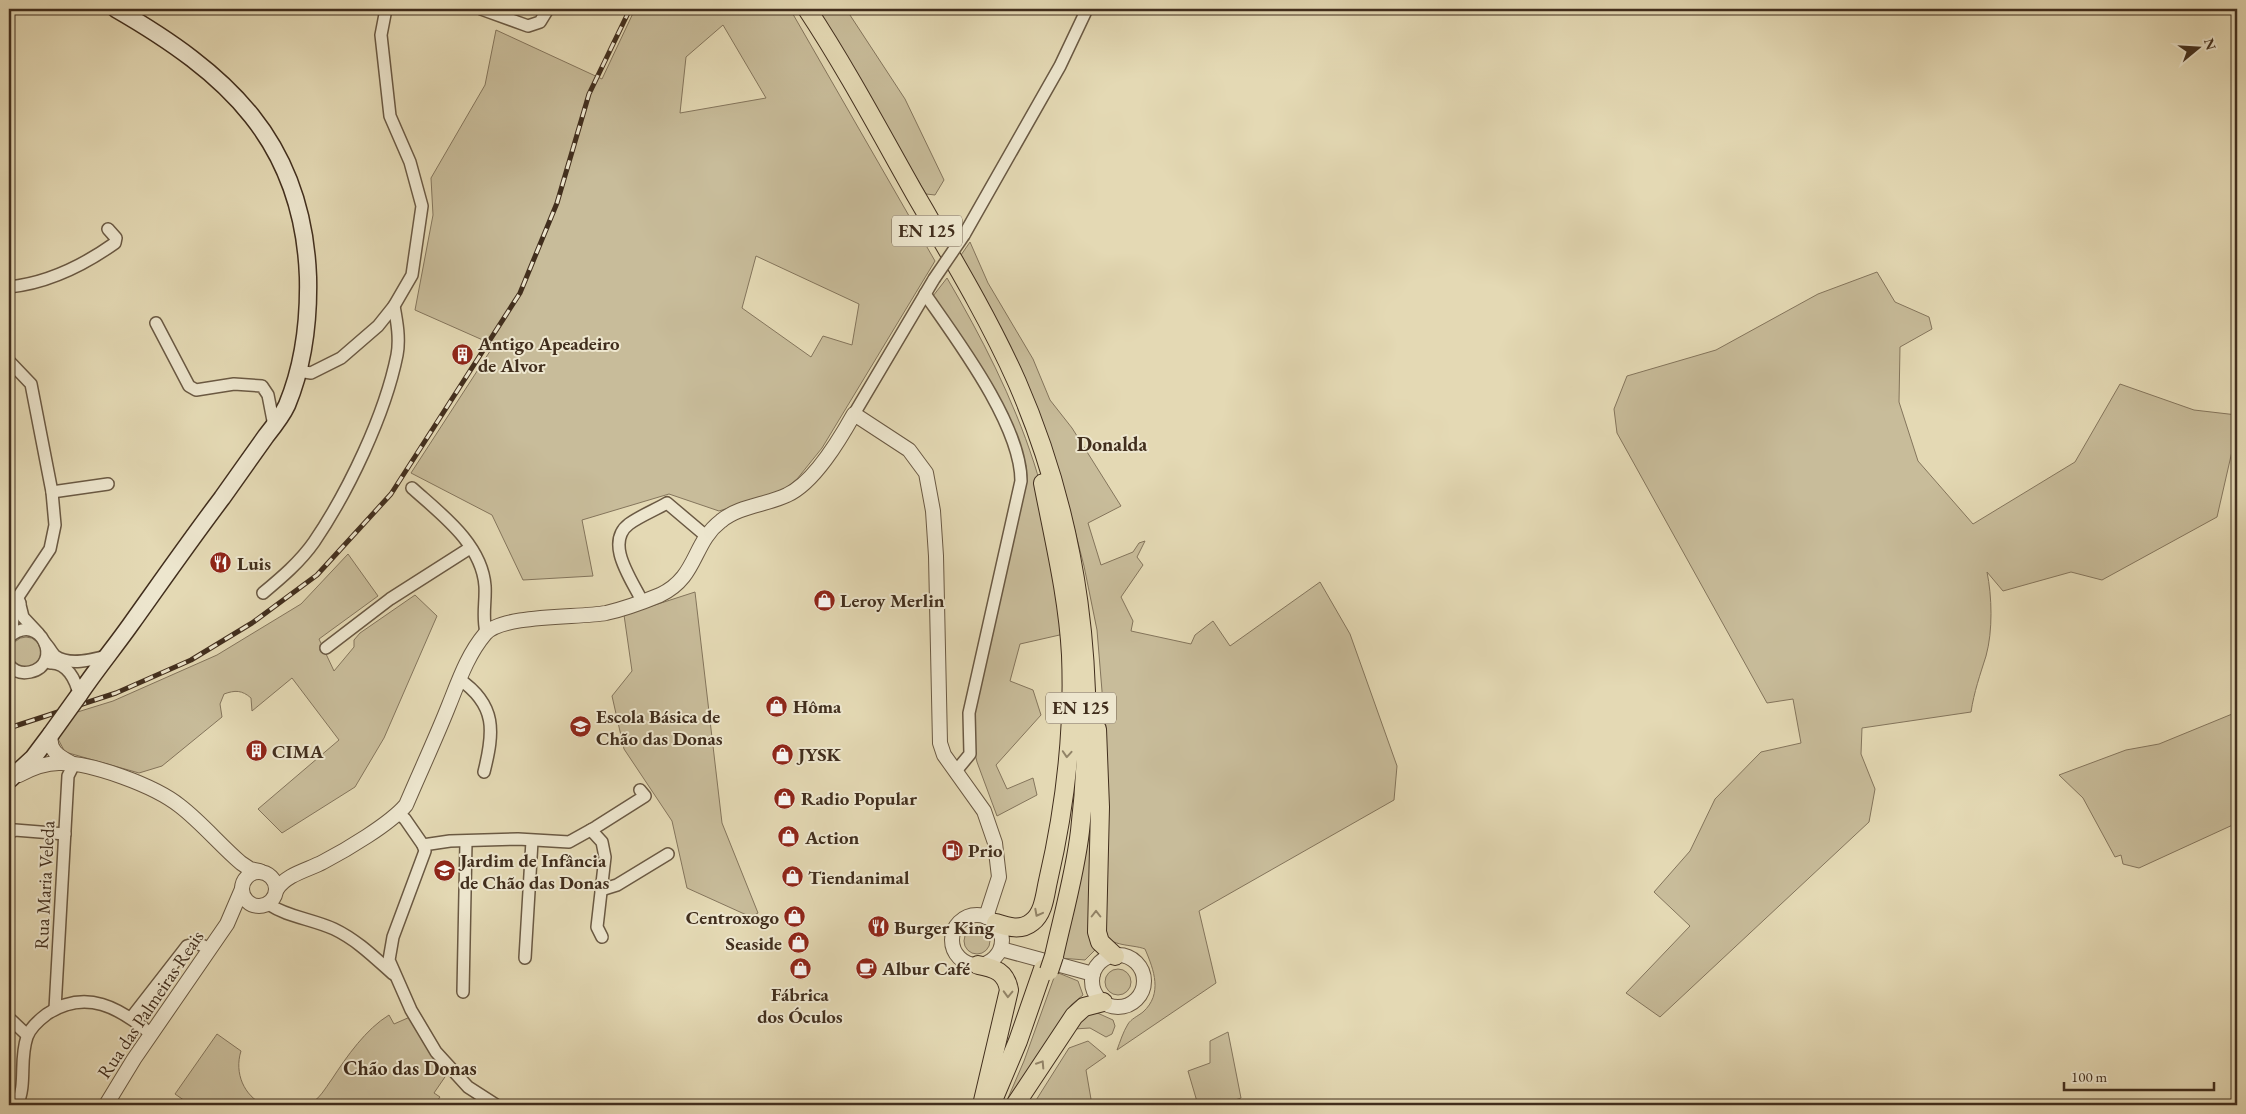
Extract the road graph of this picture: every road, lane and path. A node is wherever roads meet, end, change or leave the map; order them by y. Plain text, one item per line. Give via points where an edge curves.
1 (116, 9) edge
2 (386, 9) edge
3 (481, 9) edge
4 (548, 9) edge
5 (797, 9) edge
6 (807, 9) edge
7 (1087, 9) edge
8 (108, 229) dead end
9 (9, 286) edge
10 (925, 294) junction
11 (394, 306) junction
12 (156, 324) dead end
13 (9, 361) edge
14 (298, 371) junction
15 (854, 414) junction
16 (274, 426) junction
17 (1037, 431) junction
18 (1039, 463) junction
19 (108, 484) dead end
20 (412, 488) dead end
21 (52, 492) junction
22 (706, 536) junction
23 (470, 548) junction
24 (263, 593) dead end
25 (642, 601) junction
26 (20, 603) junction
27 (486, 632) junction
28 (38, 633) junction
29 (10, 635) edge
30 (46, 643) junction
31 (326, 648) dead end
32 (106, 656) junction
33 (9, 665) edge
34 (70, 665) junction
35 (42, 666) junction
36 (27, 673) junction
37 (9, 674) edge
38 (459, 679) junction
39 (89, 680) junction
40 (79, 695) junction
41 (51, 734) junction
42 (61, 758) junction
43 (36, 762) junction
44 (74, 764) junction
45 (956, 771) junction
46 (484, 772) dead end
47 (9, 780) edge
48 (640, 790) dead end
49 (399, 814) junction
50 (591, 830) junction
51 (9, 833) edge
52 (65, 834) junction
53 (532, 841) junction
54 (466, 842) junction
55 (221, 845) junction
56 (423, 845) junction
57 (668, 854) dead end
58 (305, 870) junction
59 (263, 872) junction
60 (242, 886) junction
61 (601, 890) junction
62 (269, 898) junction
63 (991, 920) junction
64 (227, 924) junction
65 (602, 937) dead end
66 (1001, 949) junction
67 (209, 950) junction
68 (1115, 956) junction
69 (525, 958) dead end
70 (1049, 963) junction
71 (978, 965) junction
72 (1093, 974) junction
73 (395, 976) junction
74 (463, 992) dead end
75 (1103, 1002) junction
76 (55, 1009) junction
77 (9, 1018) edge
78 (130, 1018) junction
79 (27, 1034) junction
80 (151, 1034) junction
81 (489, 1103) edge
82 (17, 1105) edge
83 (106, 1105) edge
84 (982, 1105) edge
85 (991, 1105) edge
86 (998, 1105) edge
87 (1015, 1105) edge

1 - 14 main road via 150,29 219,79 247,108 281,161 303,227 307,268 308,315
2 - 11 street via 381,35 390,116 410,162 422,206 412,275
3 - 4 street via 528,26 540,22
5 - 18 main road, EN 125 via 973,311 1006,378
6 - 17 main road, EN 125 via 980,308
7 - 10 street, bridge via 1060,66 964,234
8 - 9 street via 116,241 91,260 25,285
10 - 15 street
10 - 45 street via 1000,412 1012,435 1021,466 1021,481 969,714 970,754
11 - 14 street via 378,326 341,358 311,373
11 - 24 street via 398,327 397,355 364,454 313,543
12 - 16 street via 189,386 196,390 234,384 262,386 268,395
13 - 21 street via 31,384
14 - 16 main road via 286,406
15 - 22 street via 842,436 809,478 789,494 721,520
15 - 45 street via 909,450 926,473 936,556 938,734 944,755
16 - 32 main road
68 -> 17 main road via 1100,942 1097,932 1099,757 1088,630 1070,528
17 - 70 main road, EN 125 via 1073,564 1081,611 1087,702 1080,834 1072,881
18 -> 63 main road via 1067,614 1071,656 1064,796 1038,917 1032,923 1019,927
18 - 70 main road, EN 125 via 1069,582 1079,652 1081,712 1076,820
19 - 21 street
20 - 23 street via 457,529
21 - 26 street via 54,525 50,550 18,597
22 - 25 street via 691,568 679,583
22 - 25 street via 667,503 628,525 620,536 618,547
23 - 27 street via 485,586 483,620
23 - 31 street via 390,599
25 - 27 street via 606,613 530,618
26 - 28 street via 24,617
26 - 29 street via 13,616
27 - 38 street
28 - 29 street via 26,629
28 - 30 street
30 - 34 street via 56,656
30 - 35 street via 47,655
32 - 34 street
32 - 39 main road
33 - 36 street
34 - 35 street via 54,662
34 - 39 street via 84,669
34 - 40 street
35 - 36 street
36 - 37 street
38 - 46 street via 472,688 486,707 492,740
38 - 49 street via 406,805
39 - 40 main road
40 - 41 main road, bridge
41 - 42 street via 49,742 53,752
41 - 43 main road
42 - 43 street via 43,754
42 - 44 street
43 - 44 street
43 - 47 main road
44 - 52 street, Rua Maria Veleda via 68,776
44 - 55 street via 119,775 158,792 179,805
45 - 63 street via 984,811 995,843 999,877
48 - 50 street via 646,796
49 - 56 street
49 - 58 street
50 - 53 street via 568,842
50 - 61 street via 602,842 605,857
51 - 52 street via 15,830
52 - 76 street, Rua Maria Veleda
53 - 54 street
53 - 69 street
54 - 56 street
54 - 74 street
55 - 59 street via 250,869
55 - 60 street
56 - 73 street via 424,856 393,937 389,960
57 - 61 street via 616,885
58 - 59 street
58 - 62 street via 282,882
59 - 60 street via 248,876
59 - 62 street via 273,878
60 - 62 street via 247,901
60 - 64 street
61 - 65 street via 597,927
62 - 64 street
62 - 73 street via 293,916 333,928 359,943
63 - 66 street via 1002,936
63 - 71 street via 972,915 956,928 953,936 955,951 960,958
64 - 67 street, Rua das Palmeiras Reais
66 - 71 street via 992,960
66 - 72 street
67 - 78 street via 200,944 187,946
67 - 80 street, Rua das Palmeiras Reais
68 - 72 street via 1101,962
68 - 75 street via 1136,962 1144,985 1130,1004 1116,1007
70 - 85 main road, EN 125
70 - 86 main road, EN 125 via 1020,1052
71 -> 84 main road via 1001,972 1010,990
72 - 75 street via 1094,990
73 - 81 street via 436,1052 468,1087
87 -> 75 main road via 1074,1016 1084,1007
76 - 78 street via 67,1004 100,1003 118,1009
76 - 79 street
77 - 79 street
78 - 80 street
79 - 82 street via 23,1048 22,1095
80 - 83 street, Rua das Palmeiras Reais

